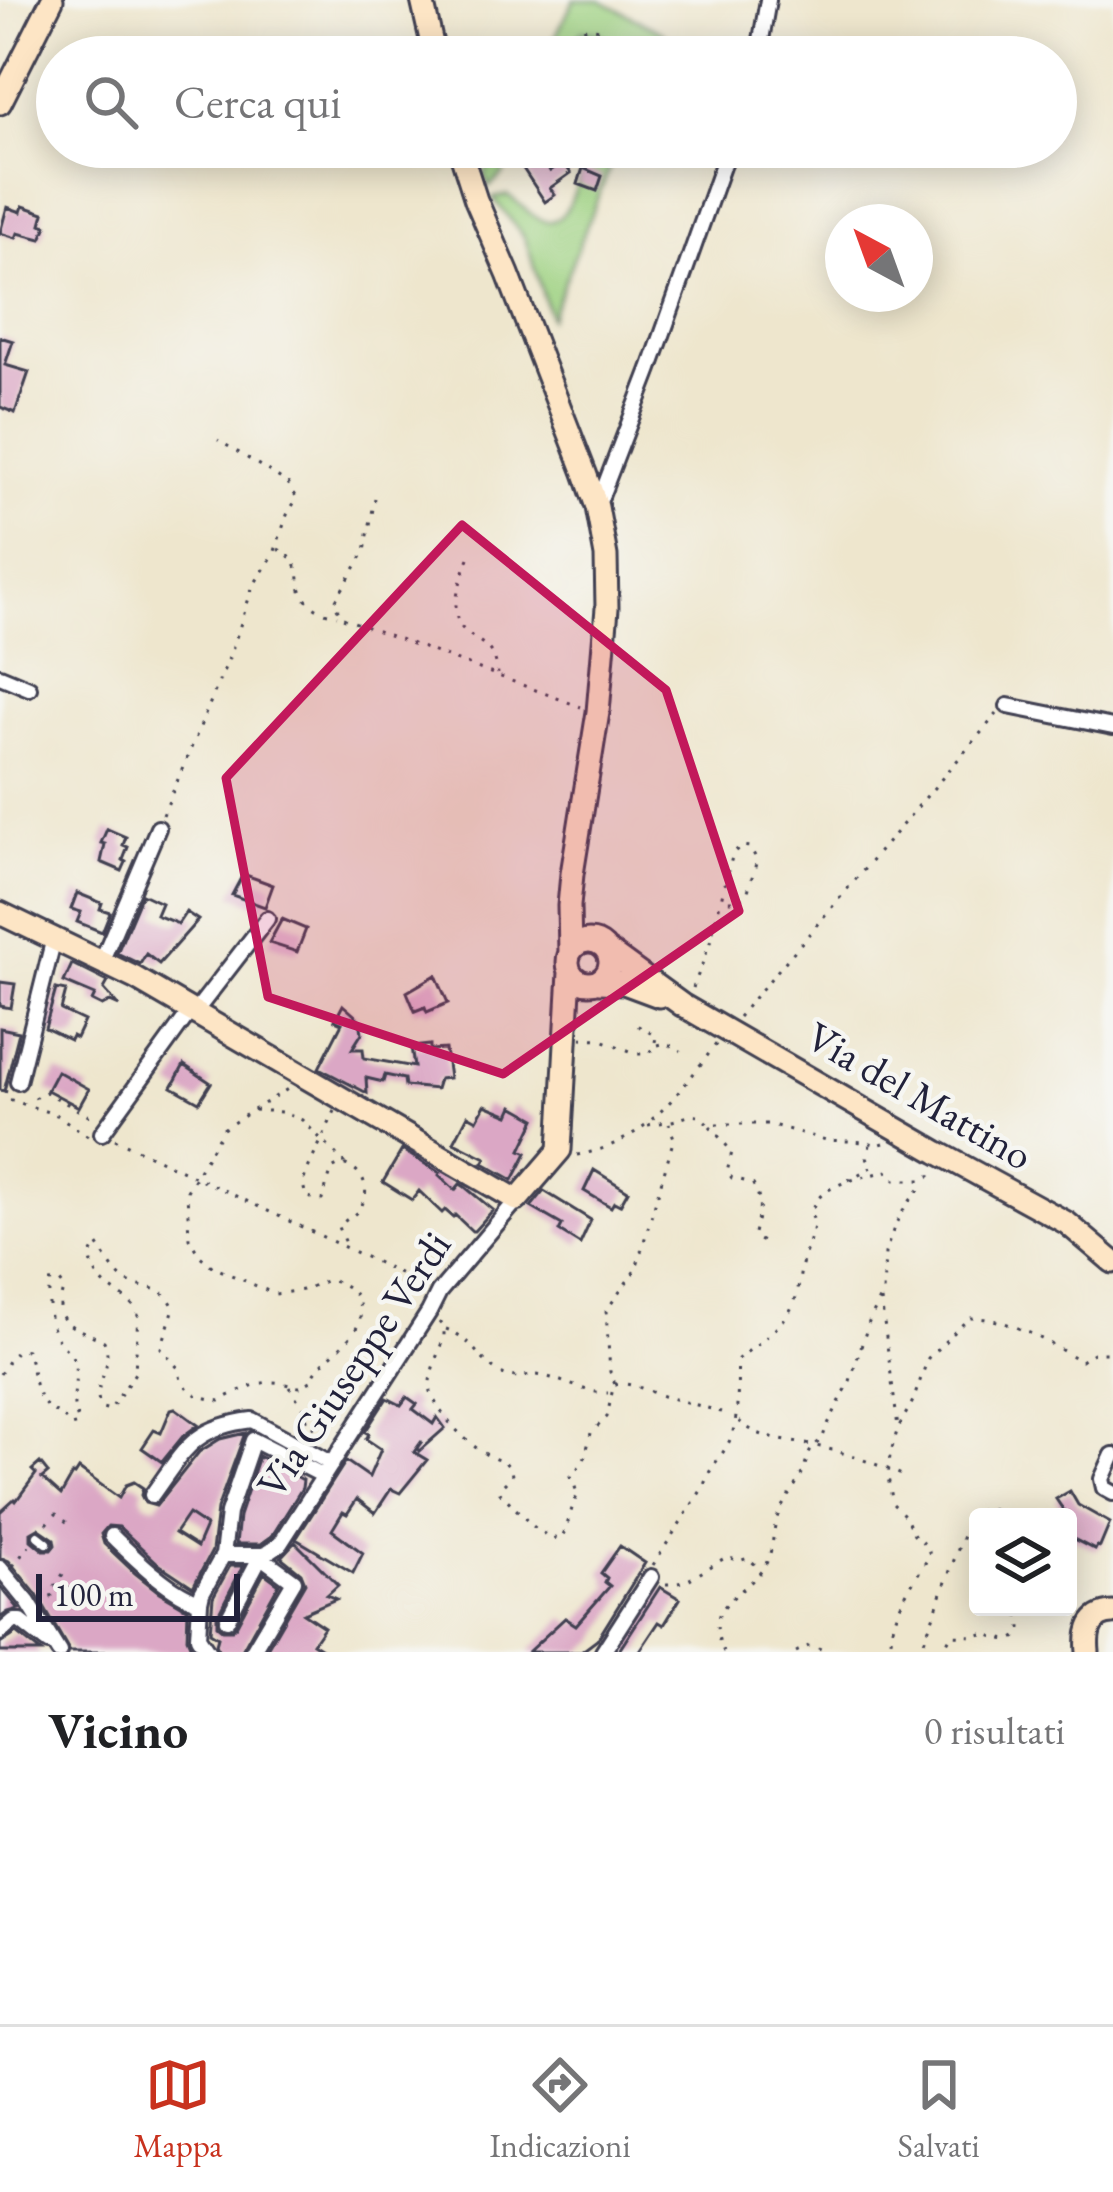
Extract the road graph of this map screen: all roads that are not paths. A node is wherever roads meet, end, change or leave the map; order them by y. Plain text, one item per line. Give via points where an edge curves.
1 (52, 0) edge
2 (422, 0) edge
3 (768, 0) edge
4 (430, 36) edge
5 (762, 36) edge
6 (0, 103) edge
7 (466, 168) edge
8 (722, 168) edge
9 (597, 507) junction
10 (0, 676) edge
11 (29, 688) dead end
12 (1008, 706) road end
13 (1113, 727) edge
14 (158, 827) road end
15 (570, 893) junction
16 (0, 914) edge
17 (267, 919) dead end
18 (54, 938) junction
19 (603, 947) junction
20 (102, 960) junction
21 (570, 963) junction
22 (596, 982) junction
23 (682, 1005) junction
24 (193, 1011) junction
25 (568, 1028) junction
26 (12, 1086) road end
27 (104, 1129) road end
28 (517, 1201) junction
29 (1113, 1262) edge
30 (1113, 1455) edge
31 (328, 1470) junction
32 (1113, 1493) edge
33 (152, 1495) dead end
34 (38, 1536) road end
35 (112, 1536) dead end
36 (47, 1543) dead end
37 (223, 1555) junction
38 (260, 1560) junction
39 (6, 1568) edge
40 (651, 1577) road end
41 (200, 1603) junction
42 (1113, 1613) edge
43 (227, 1621) dead end
44 (0, 1634) edge
45 (210, 1647) edge
46 (59, 1652) edge
47 (252, 1652) edge
48 (603, 1652) edge
49 (1088, 1652) edge

1 - 6 main road
2 - 4 main road
3 - 5 street
7 - 9 main road
8 - 9 street
9 - 15 main road via 607,608
10 - 11 street
12 - 13 street
14 - 20 street
15 - 19 main road
15 - 21 main road
16 - 18 main road
17 - 24 street
18 - 20 main road
18 - 26 street
19 - 21 main road via 579,944
19 - 22 main road via 609,971
19 - 23 main road, Via del Mattino
20 - 24 main road
21 - 22 main road via 580,981
21 - 25 main road
22 - 23 main road, Via del Mattino via 624,983
22 - 25 main road via 575,1002
23 - 29 main road, Via del Mattino via 1067,1223
24 - 27 street
24 - 28 main road
25 - 28 main road, Via Giuseppe Verdi via 568,1152
28 - 31 street, Via Giuseppe Verdi via 439,1292
30 - 32 street via 1102,1479
31 - 33 street via 252,1420 237,1422 192,1440
31 - 37 street via 253,1440
31 - 38 street, Via Giuseppe Verdi via 280,1544
34 - 36 lane
35 - 41 street
37 - 38 street
37 - 41 street
38 - 43 street, Via Giuseppe Verdi
38 - 47 street via 294,1581
39 - 46 street
40 - 48 street
41 - 45 street via 198,1637
42 - 49 main road via 1093,1622
44 - 46 street via 20,1621

